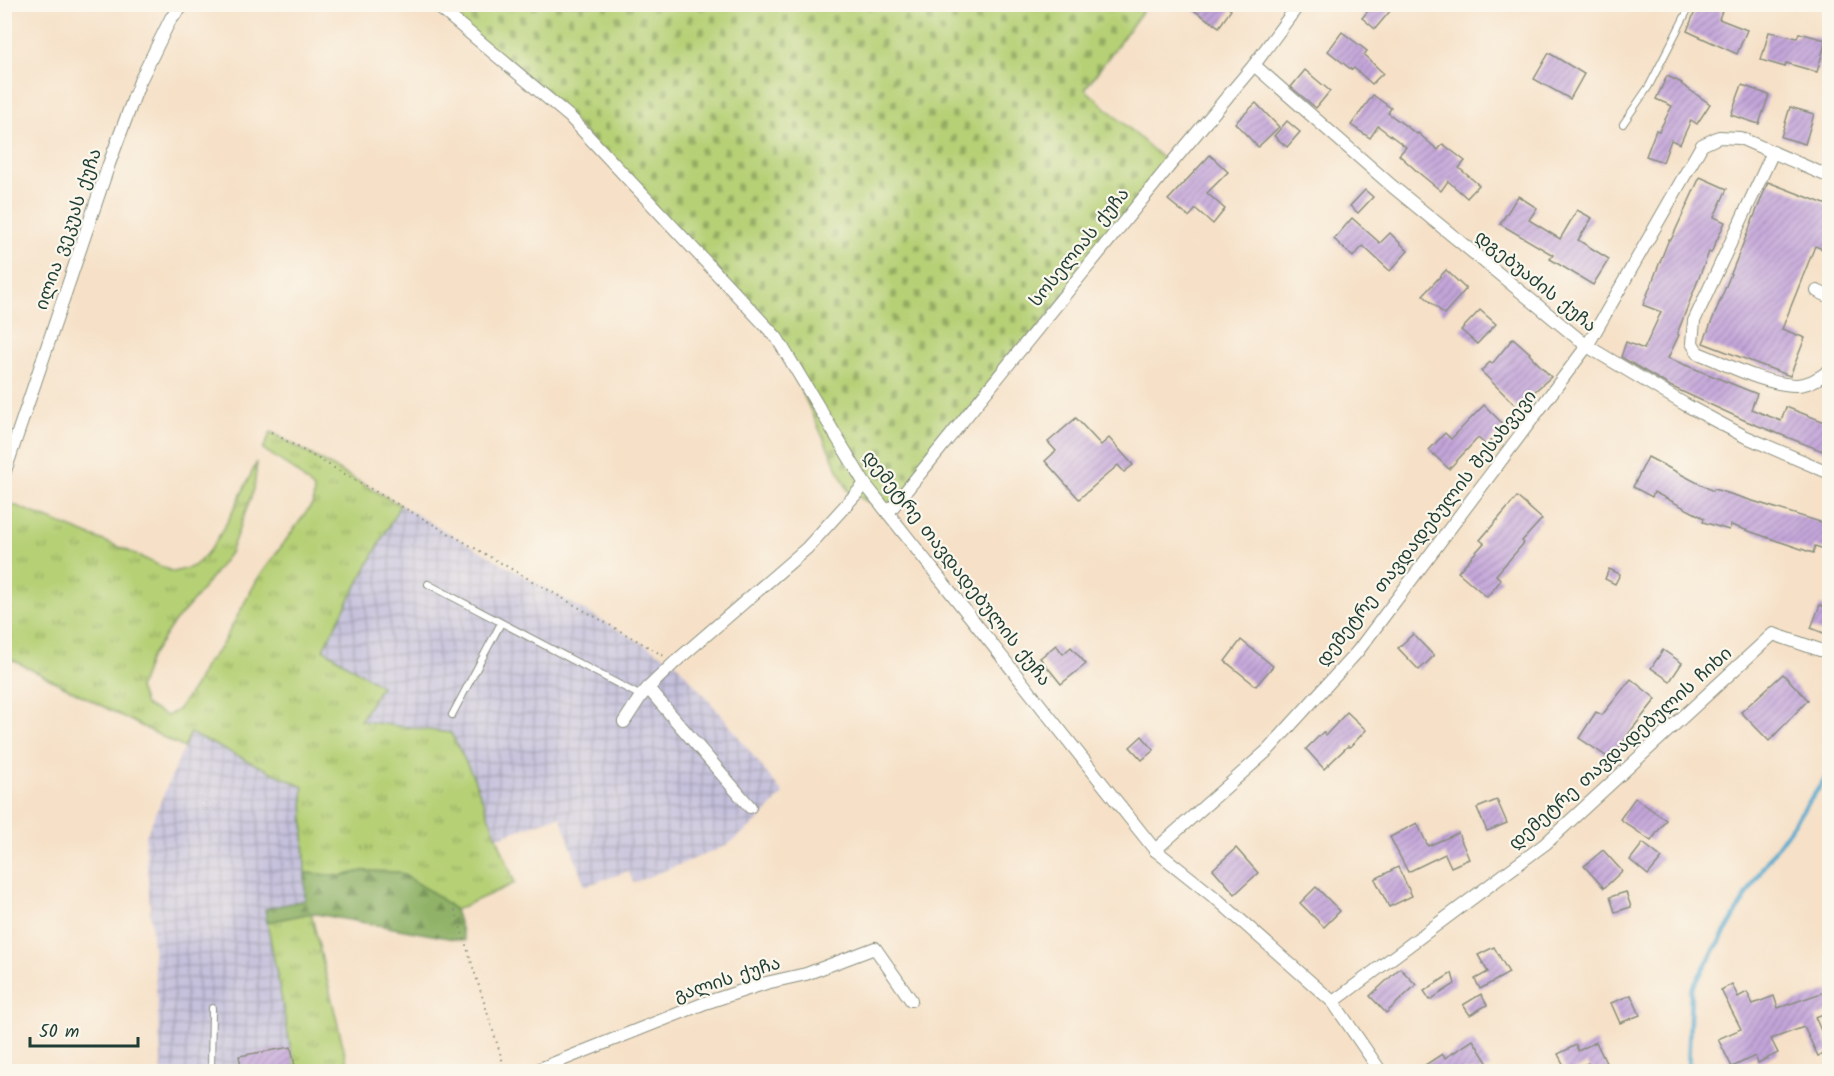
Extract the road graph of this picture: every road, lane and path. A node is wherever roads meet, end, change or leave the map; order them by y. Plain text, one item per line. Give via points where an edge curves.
1 (185, 4) edge
2 (435, 4) edge
3 (1299, 4) edge
4 (1691, 4) edge
5 (1254, 65) junction
6 (1623, 124) dead end
7 (1773, 152) junction
8 (1830, 177) edge
9 (1817, 291) dead end
10 (1830, 297) edge
11 (1587, 346) junction
12 (1830, 370) edge
13 (271, 432) dead end
14 (1830, 473) edge
15 (4, 474) edge
16 (865, 484) junction
17 (888, 513) junction
18 (428, 584) dead end
19 (501, 623) junction
20 (1820, 650) dead end
21 (675, 662) junction
22 (644, 692) junction
23 (452, 715) dead end
24 (624, 722) dead end
25 (750, 807) dead end
26 (1155, 850) junction
27 (455, 910) dead end
28 (911, 1000) dead end
29 (1333, 1002) junction
30 (212, 1008) dead end
31 (211, 1071) edge
32 (506, 1071) edge
33 (532, 1071) edge
34 (1381, 1071) edge

1 - 15 street, ილია ვეკუას ქუჩა via 171,18 140,81
2 - 16 street, დემეტრე თავდადებულის ქუჩა via 570,117 777,338
3 - 5 street, სოსელიას ქუჩა
4 - 6 lane via 1649,86
5 - 11 street, დგებუაძის ქუჩა via 1392,186
5 - 17 street, სოსელიას ქუჩა
7 - 8 street, დემეტრე თავდადებულის შესახვევი
7 - 11 street, დემეტრე თავდადებულის შესახვევი via 1740,138 1719,137 1702,145
7 - 12 street via 1694,321 1692,343 1698,353 1770,381 1798,385 1818,380
9 - 10 street
11 - 14 street, დგებუაძის ქუჩა via 1744,436
11 - 26 street, დემეტრე თავდადებულის შესახვევი via 1357,652 1268,750
13 - 21 path
16 - 17 street, დემეტრე თავდადებულის ქუჩა
16 - 21 street via 807,548
17 - 26 street, დემეტრე თავდადებულის ქუჩა
18 - 19 lane
19 - 22 lane
19 - 23 lane
20 - 29 street, დემეტრე თავდადებულის ჩიხი via 1773,634 1545,844
21 - 22 street
22 - 24 street
22 - 25 street
26 - 29 street, დემეტრე თავდადებულის ქუჩა
27 - 32 path
28 - 33 street, გალის ქუჩა via 875,948 806,974 705,1003
29 - 34 street, დემეტრე თავდადებულის ქუჩა
30 - 31 lane

